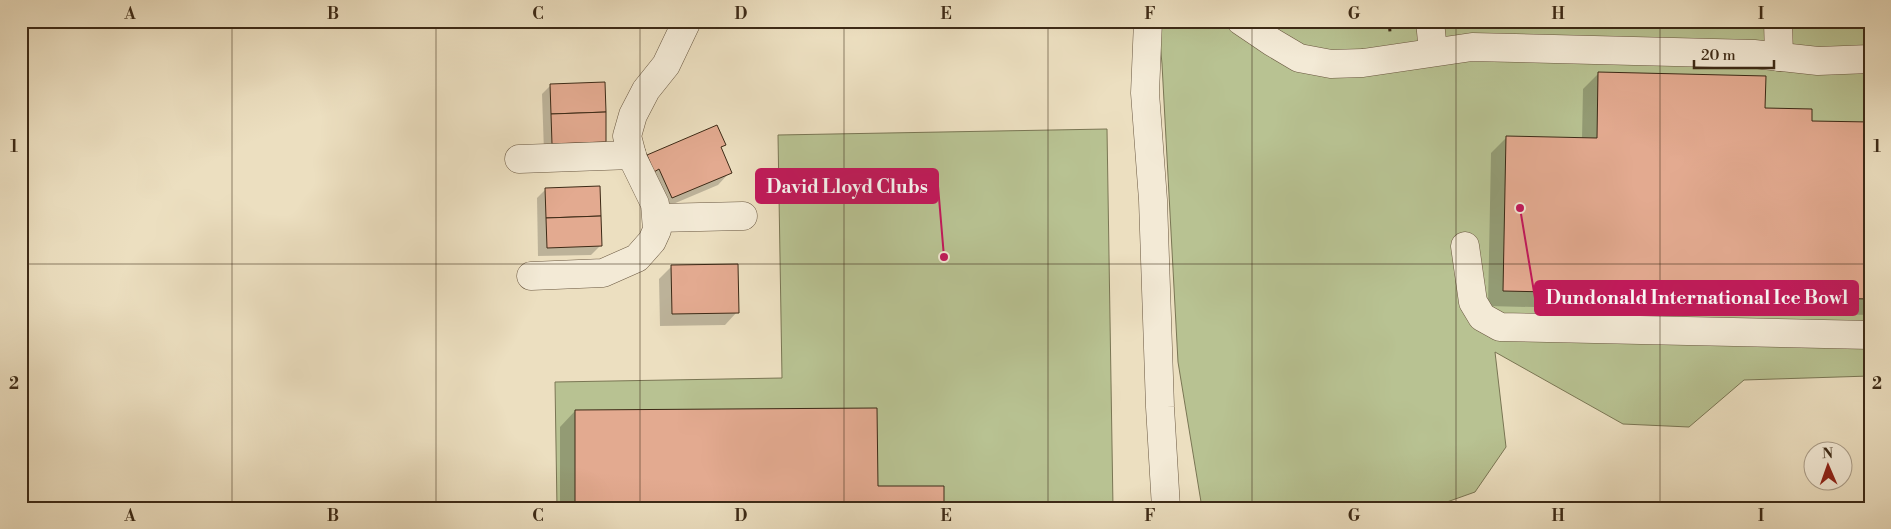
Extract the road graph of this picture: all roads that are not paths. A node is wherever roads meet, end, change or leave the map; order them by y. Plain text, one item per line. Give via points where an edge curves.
1 (687, 21) edge
2 (1148, 21) edge
3 (1242, 21) edge
4 (1430, 21) edge
5 (1778, 21) edge
6 (1433, 52) junction
7 (1779, 58) junction
8 (1870, 59) edge
9 (632, 155) junction
10 (520, 159) dead end
11 (743, 216) dead end
12 (657, 218) junction
13 (1464, 246) dead end
14 (531, 276) dead end
15 (1870, 335) edge
16 (1166, 508) edge

1 - 9 street via 666,65 646,90 633,115 627,136
2 - 16 street via 1145,92 1153,200
3 - 6 street via 1299,58 1331,64 1363,63
4 - 6 street
5 - 7 street
6 - 7 street via 1472,47 1754,54
7 - 8 street via 1818,61
9 - 10 street
9 - 12 street via 655,204
11 - 12 street
12 - 14 street via 657,230 652,241 637,258 603,273
13 - 15 street via 1473,302 1482,317 1500,327

